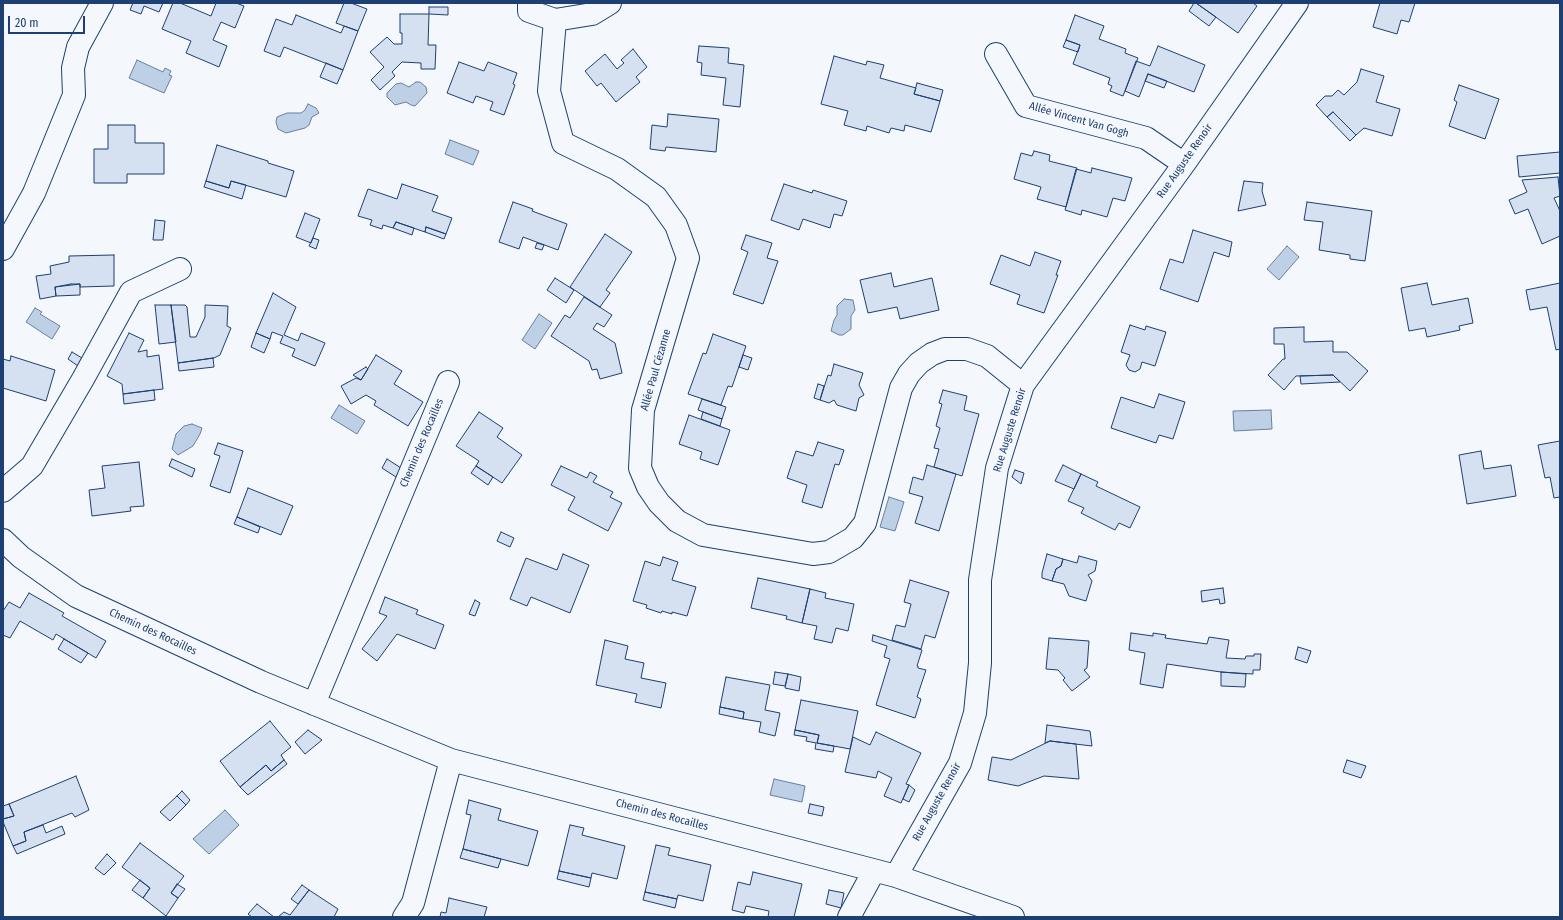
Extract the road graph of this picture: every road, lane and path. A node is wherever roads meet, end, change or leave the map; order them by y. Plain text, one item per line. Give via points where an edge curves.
1 (102, 3) edge
2 (529, 3) edge
3 (610, 3) edge
4 (1296, 3) edge
5 (554, 20) junction
6 (996, 54) dead end
7 (1184, 164) junction
8 (3, 249) edge
9 (180, 269) dead end
10 (448, 382) dead end
11 (1023, 385) junction
12 (3, 491) edge
13 (3, 540) edge
14 (314, 704) junction
15 (450, 760) junction
16 (874, 871) junction
17 (896, 876) junction
18 (404, 917) edge
19 (849, 917) edge
20 (1013, 917) edge

1 - 8 street via 78,47 73,68 74,95 34,193
2 - 5 street via 529,11
3 - 5 street via 592,14
4 - 7 street, Rue Auguste Renoir
5 - 11 street, Allée Paul Cézanne via 549,91 564,143 618,169 656,197 676,225 688,258 643,410 640,468 655,498 677,521 703,535 814,554 829,552 853,538 865,523 901,388 908,374 919,363 945,349 967,349 987,356
6 - 7 street, Allée Vincent Van Gogh via 1026,106 1146,138
7 - 11 street, Rue Auguste Renoir
9 - 12 street via 131,292 32,466
10 - 14 street, Chemin des Rocailles
11 - 17 street, Rue Auguste Renoir via 997,468 980,580 980,663 975,714 960,763
13 - 14 street, Chemin des Rocailles via 21,557 76,596
14 - 15 street, Chemin des Rocailles
15 - 16 street, Chemin des Rocailles
15 - 18 street via 414,903
16 - 17 street, Chemin des Rocailles
16 - 19 street
17 - 20 street, Chemin des Rocailles

